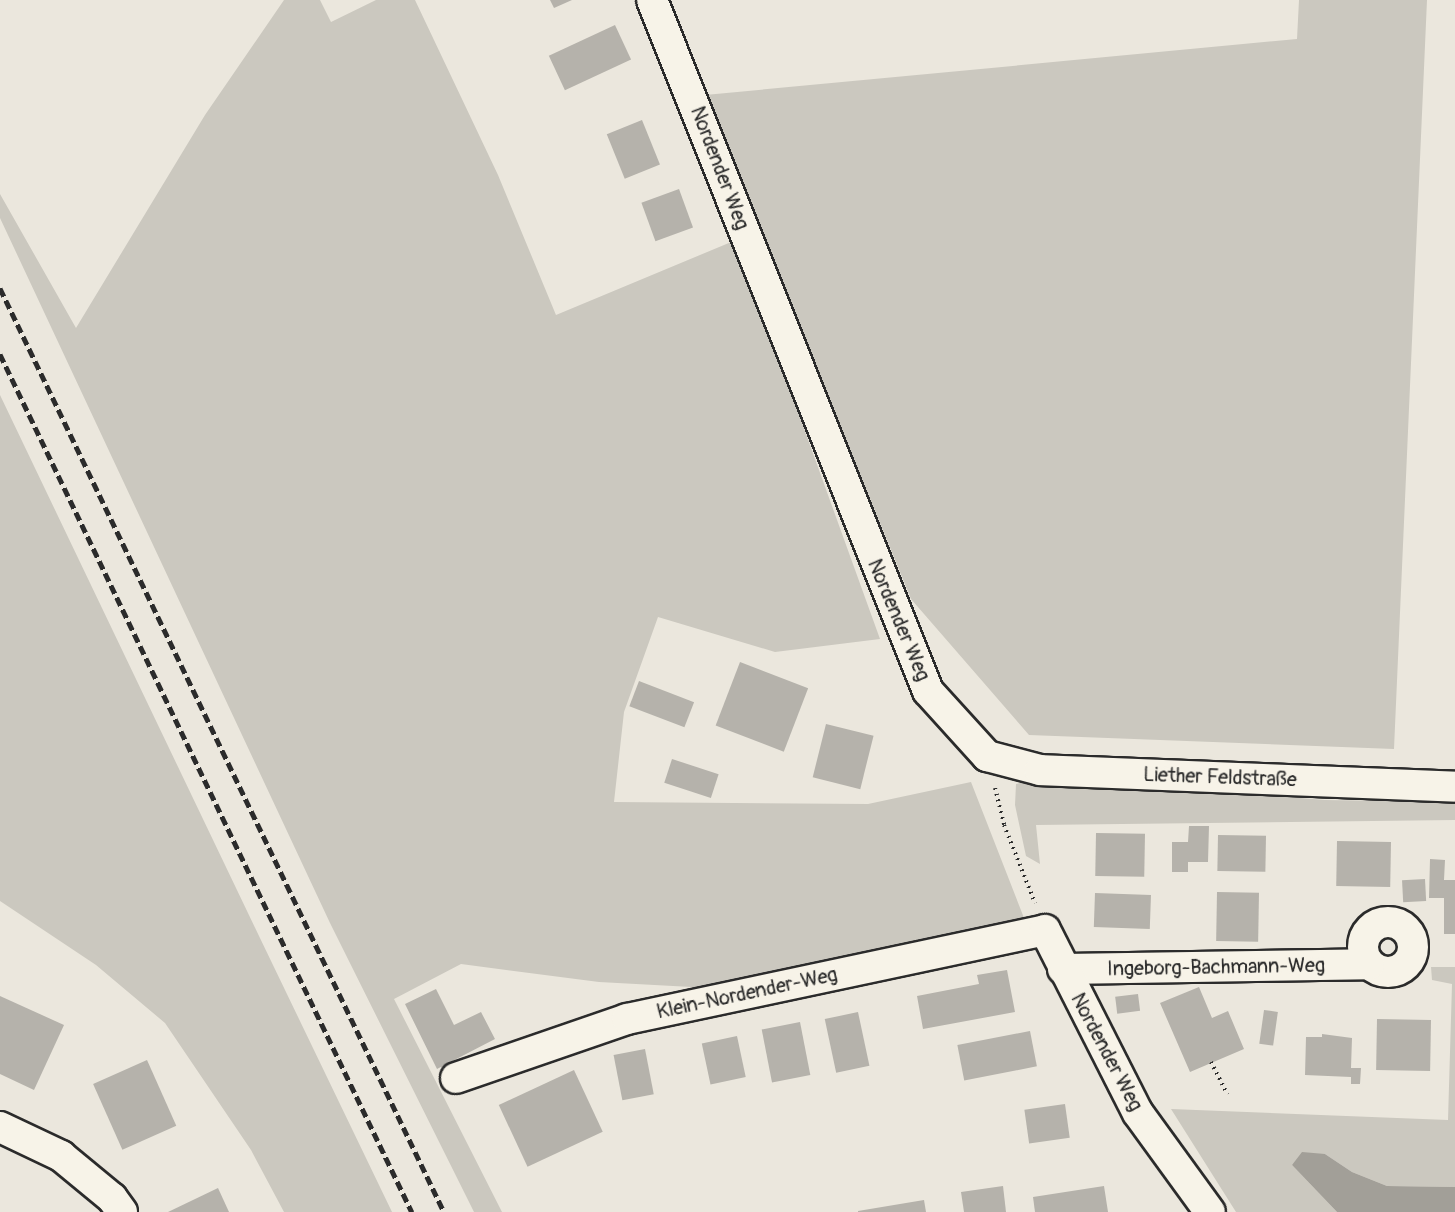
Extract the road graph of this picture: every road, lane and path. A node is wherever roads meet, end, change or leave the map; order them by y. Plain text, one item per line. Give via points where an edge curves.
1 (652, 0) edge
2 (987, 756) junction
3 (1455, 787) edge
4 (1045, 930) junction
5 (1369, 964) dead end
6 (1064, 969) junction
7 (1211, 1062) dead end
8 (456, 1078) dead end
9 (1227, 1094) dead end
10 (0, 1127) edge
11 (122, 1212) edge
12 (1210, 1212) edge

1 - 2 street, Nordender Weg via 928,691
2 - 3 street, Liether Feldstraße via 1040,770
2 - 4 path via 1004,825
4 - 6 street, Nordender Weg
4 - 8 street, Klein-Nordender-Weg via 627,1019
5 - 6 street, Ingeborg-Bachmann-Weg
6 - 12 street, Nordender Weg via 1138,1113
7 - 9 path
10 - 11 street via 62,1156 112,1198

